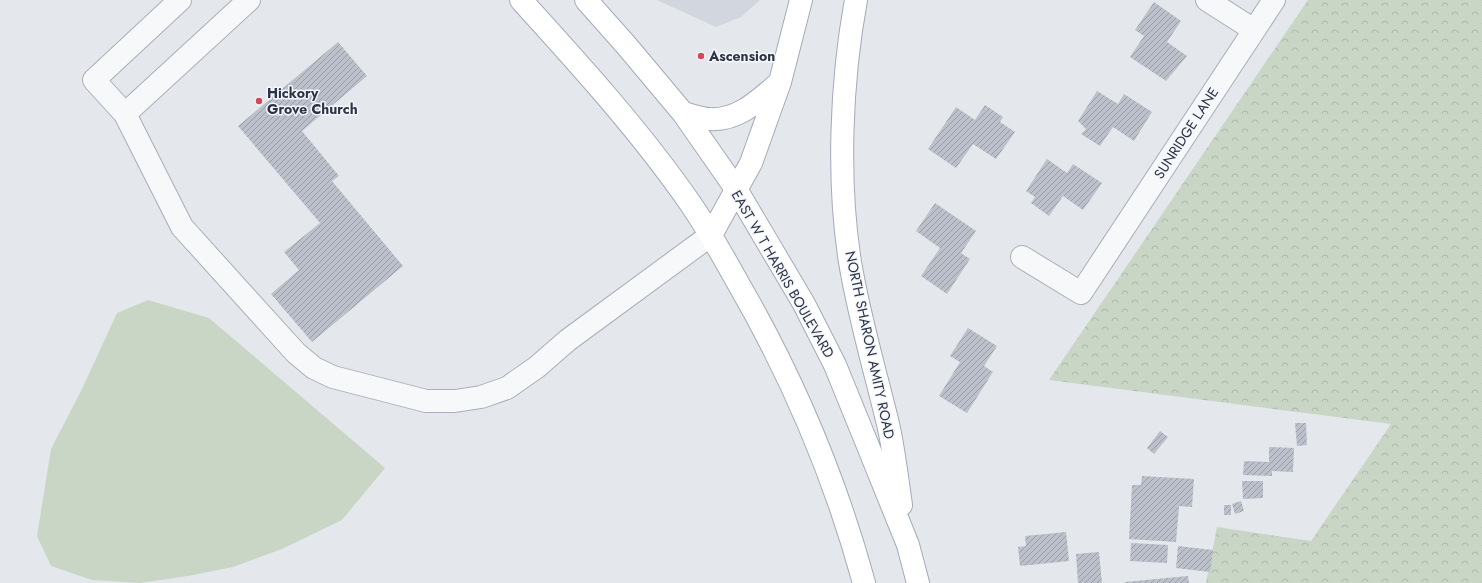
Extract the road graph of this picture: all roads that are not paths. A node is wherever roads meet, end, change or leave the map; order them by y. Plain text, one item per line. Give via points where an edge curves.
1 (180, 0) edge
2 (249, 0) edge
3 (521, 0) edge
4 (586, 0) edge
5 (801, 0) edge
6 (856, 0) edge
7 (1207, 0) edge
8 (1274, 0) edge
9 (1254, 30) junction
10 (780, 82) junction
11 (683, 113) junction
12 (125, 114) junction
13 (736, 189) junction
14 (711, 235) junction
15 (1022, 257) dead end
16 (908, 545) junction
17 (864, 583) edge
18 (918, 583) edge

1 - 12 street via 94,80
2 - 12 street
3 - 14 main road via 620,112 690,202
4 - 11 main road, EAST W T HARRIS BOULEVARD
5 - 10 main road
6 - 16 main road, NORTH SHARON AMITY ROAD via 847,63 842,132 850,262 888,426
7 - 9 street
8 - 9 street, SUNRIDGE LANE
9 - 15 street, SUNRIDGE LANE via 1081,293
10 - 11 main road via 740,113 724,119 708,119
10 - 13 main road via 751,163
11 - 13 main road, EAST W T HARRIS BOULEVARD
12 - 14 street via 182,227 296,353 314,368 333,377 426,401 455,401 481,397 507,388
13 - 14 main road
13 - 16 main road, EAST W T HARRIS BOULEVARD via 804,304 835,365
14 - 17 main road via 759,319 808,419 834,485
16 - 18 main road, EAST W T HARRIS BOULEVARD

